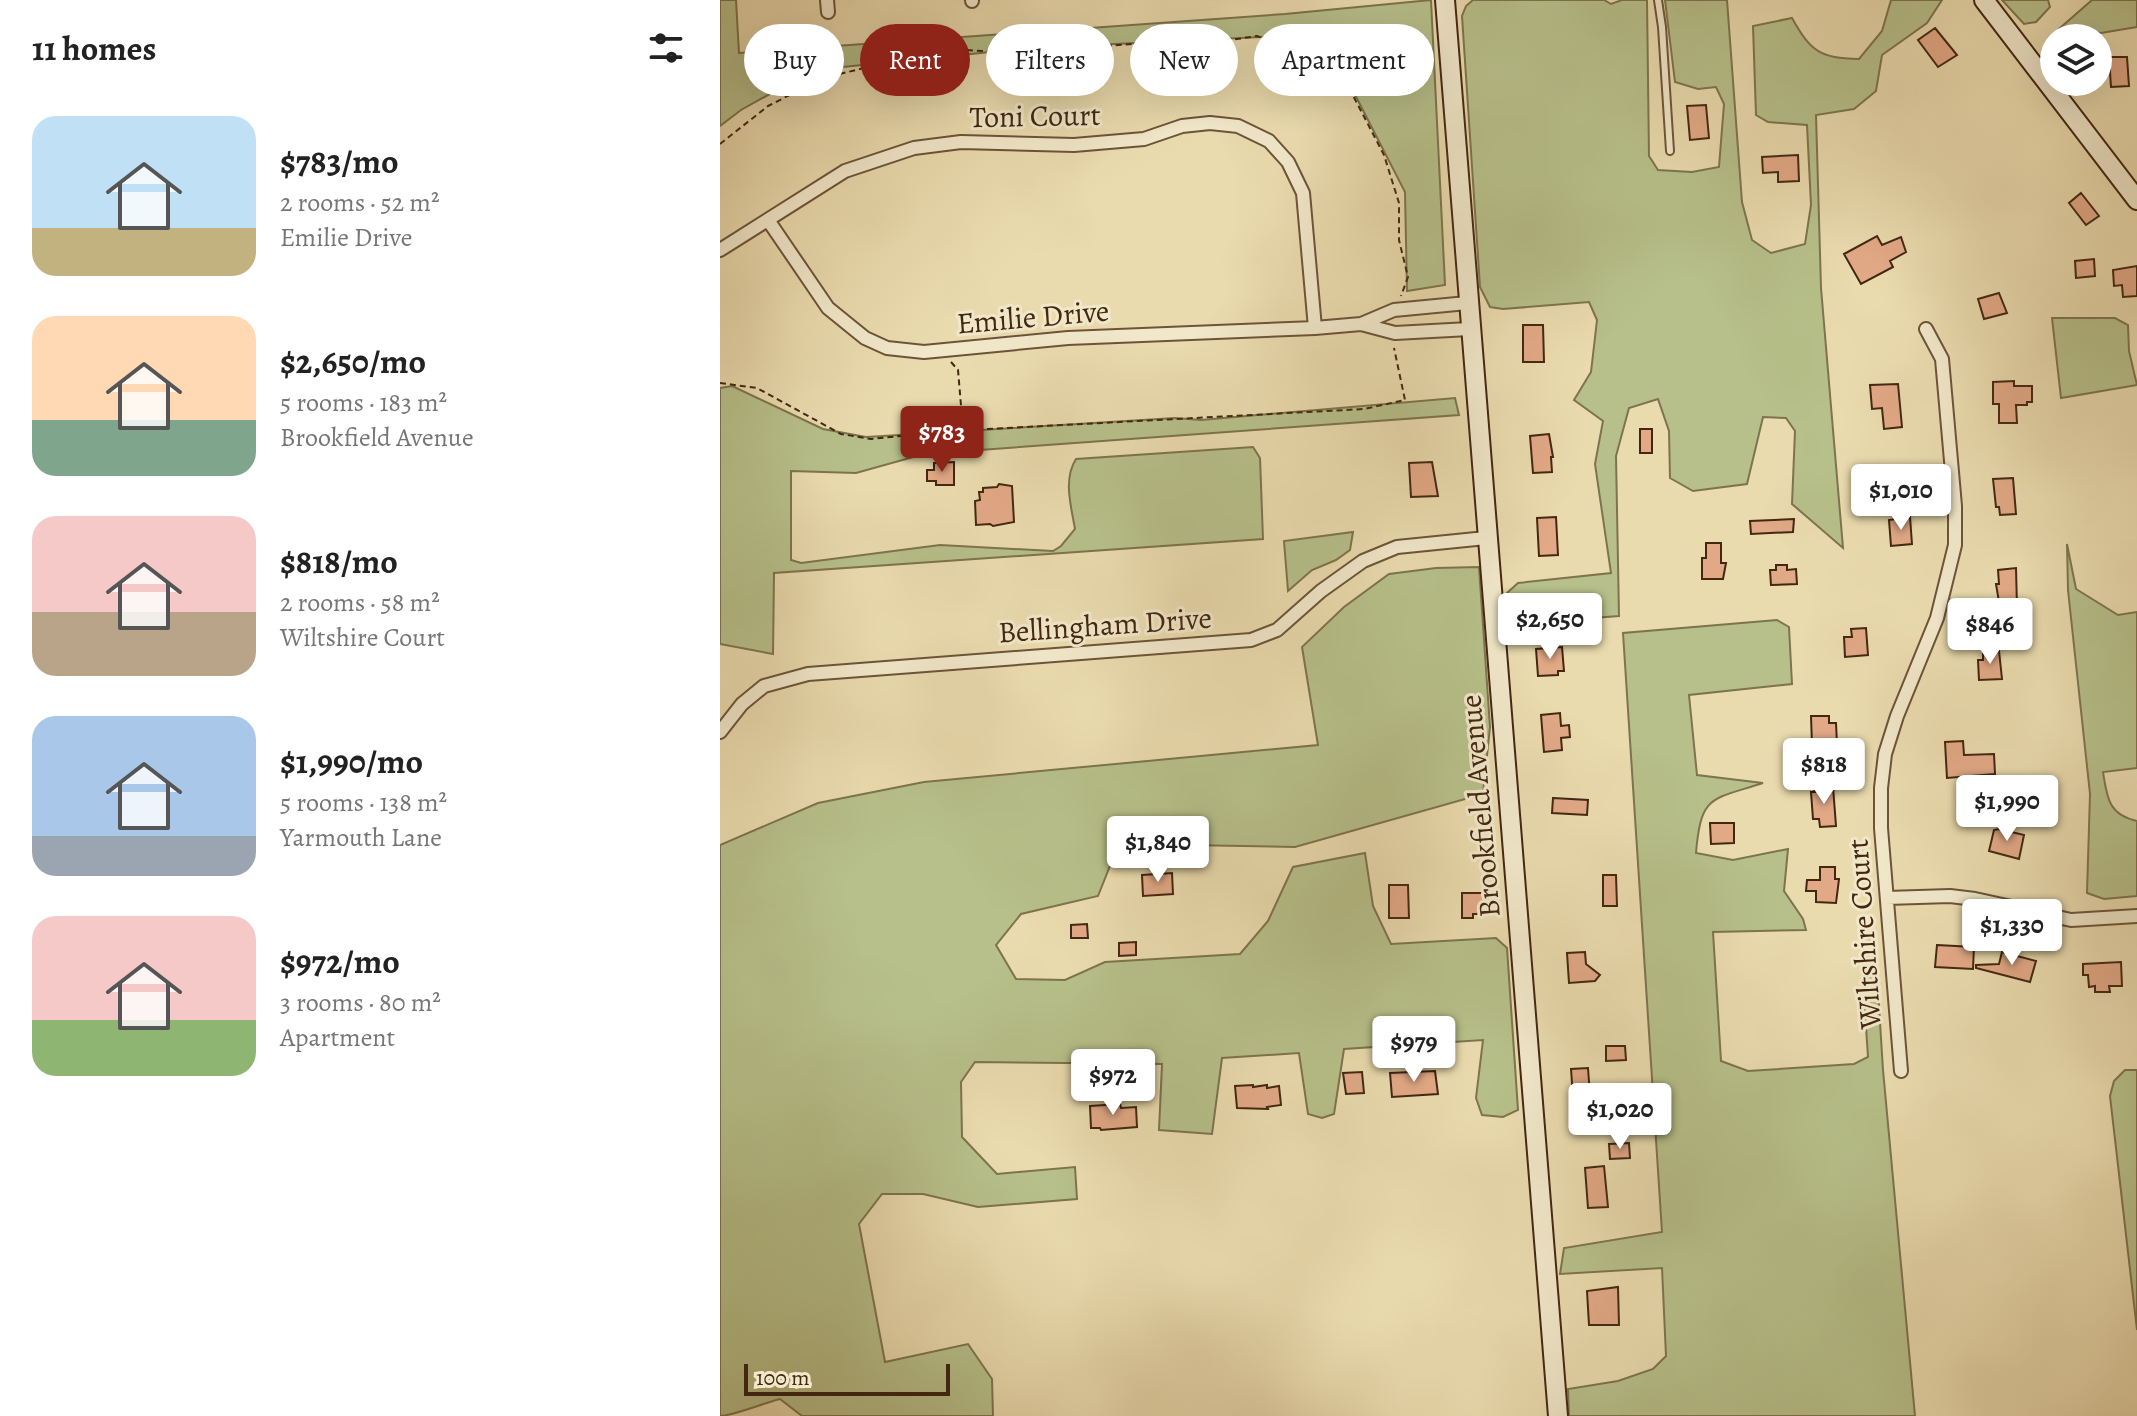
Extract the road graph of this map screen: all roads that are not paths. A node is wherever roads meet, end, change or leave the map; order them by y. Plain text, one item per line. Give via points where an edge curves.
1 (1445, 0) edge
2 (1658, 0) edge
3 (1984, 0) edge
4 (1670, 151) dead end
5 (2137, 200) edge
6 (768, 220) junction
7 (720, 250) edge
8 (1467, 303) junction
9 (1402, 304) junction
10 (1361, 324) junction
11 (1315, 328) junction
12 (1469, 329) junction
13 (1926, 329) dead end
14 (1405, 332) junction
15 (1486, 538) junction
16 (720, 732) edge
17 (1887, 898) junction
18 (2137, 916) edge
19 (1901, 1071) dead end
20 (1558, 1416) edge

1 - 8 main road, Brookfield Avenue
2 - 4 lane
3 - 5 main road
6 - 7 street, Toni Court
6 - 11 street, Emilie Drive via 828,308 865,338 887,348 924,352 1068,338
6 - 11 street, Toni Court via 845,171 914,148 961,142 1074,145 1144,139 1182,126 1238,126 1269,141 1288,162 1303,193
8 - 9 street, Emilie Drive
8 - 12 main road, Brookfield Avenue
9 - 10 street, Emilie Drive
9 - 14 street
10 - 11 street, Emilie Drive
10 - 14 street, Emilie Drive
12 - 14 street, Emilie Drive
12 - 15 main road, Brookfield Avenue
13 - 17 street, Wiltshire Court via 1942,359 1955,545 1937,618 1885,754 1881,815
15 - 16 street, Bellingham Drive via 1397,547 1363,561 1277,630 1251,640 808,674 764,686
15 - 20 main road, Brookfield Avenue
17 - 18 street via 1950,896 2071,920
17 - 19 street, Wiltshire Court

